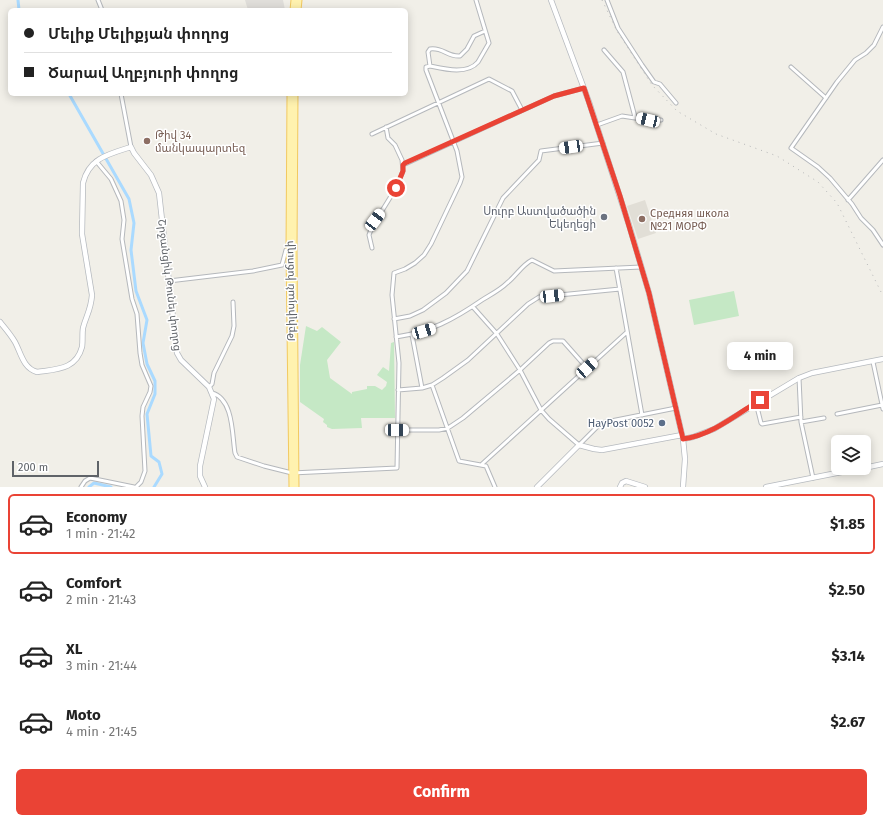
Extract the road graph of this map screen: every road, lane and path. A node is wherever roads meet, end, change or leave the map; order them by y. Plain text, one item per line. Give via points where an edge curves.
1 (476, 0) edge
2 (551, 0) edge
3 (607, 0) edge
4 (883, 27) edge
5 (485, 31) junction
6 (604, 50) dead end
7 (430, 66) junction
8 (791, 67) dead end
9 (584, 88) junction
10 (121, 96) edge
11 (290, 96) edge
12 (295, 96) edge
13 (826, 98) junction
14 (676, 103) dead end
15 (438, 104) junction
16 (522, 110) junction
17 (635, 117) junction
18 (661, 120) dead end
19 (596, 125) junction
20 (386, 127) junction
21 (372, 134) dead end
22 (454, 141) junction
23 (603, 143) junction
24 (131, 147) junction
25 (98, 159) junction
26 (883, 160) edge
27 (403, 165) junction
28 (848, 200) junction
29 (883, 245) edge
30 (372, 248) dead end
31 (289, 250) junction
32 (642, 267) junction
33 (616, 268) junction
34 (169, 281) junction
35 (620, 289) junction
36 (233, 302) dead end
37 (473, 306) junction
38 (394, 319) junction
39 (0, 322) edge
40 (627, 332) junction
41 (496, 334) junction
42 (412, 335) junction
43 (396, 337) junction
44 (883, 359) edge
45 (873, 362) junction
46 (587, 368) junction
47 (520, 370) junction
48 (799, 378) junction
49 (432, 385) junction
50 (209, 387) junction
51 (422, 388) junction
52 (398, 390) junction
53 (212, 393) junction
54 (756, 403) junction
55 (883, 406) edge
56 (676, 408) junction
57 (541, 410) junction
58 (837, 414) dead end
59 (642, 415) junction
60 (800, 417) junction
61 (824, 418) dead end
62 (801, 422) junction
63 (448, 428) junction
64 (397, 430) junction
65 (682, 437) junction
66 (579, 445) junction
67 (482, 464) junction
68 (883, 464) edge
69 (871, 466) edge
70 (294, 473) junction
71 (831, 474) edge
72 (813, 478) junction
73 (81, 487) edge
74 (135, 487) edge
75 (205, 487) edge
76 (292, 487) edge
77 (296, 487) edge
78 (495, 487) edge
79 (537, 487) edge
80 (620, 487) edge
81 (646, 487) edge
82 (684, 487) edge
83 (766, 487) edge

1 - 5 street
2 - 9 street
3 - 14 street via 618,28 642,65 654,82 660,84
4 - 13 street via 874,45 850,66
5 - 7 street via 488,43 476,64 461,70
5 - 7 street via 474,36 460,56 449,55 440,48 430,49
6 - 17 street via 623,72
7 - 15 street via 426,67 426,70
8 - 13 street
9 - 16 street via 554,96
9 - 19 street
10 - 24 street, Շրջանցիկ Թունել փողոց
11 - 31 main road, Թբիլիսյան խճուղի
12 - 70 main road, Թբիլիսյան խճուղի
13 - 28 street via 791,148 818,167
15 - 16 street via 490,79 512,91
15 - 20 street
15 - 22 street
16 - 22 street
17 - 18 street
17 - 19 street via 622,116
19 - 23 street
20 - 21 street
20 - 27 street via 388,138 397,148
22 - 27 street
22 - 38 street via 462,177 460,183 424,255 415,263 394,273
23 - 32 street
23 - 38 street via 540,151 539,160 503,198 467,271 446,293 423,310
24 - 25 street
24 - 34 street, Շրջանցիկ Թունել փողոց via 151,175 159,193
25 - 39 street via 86,174 83,183 82,234 92,302 78,355 64,368 34,371 25,364 15,341
25 - 74 street via 121,201 124,220 122,239 137,314 142,365 151,386 142,416 146,471 141,482
26 - 28 street
27 - 30 street via 396,188 372,227
28 - 29 street
31 - 34 street via 286,250 282,265
31 - 70 main road, Թբիլիսյան խճուղի
32 - 33 street
32 - 56 street
33 - 35 street
33 - 37 street via 554,271 532,260 508,283
34 - 50 street, Շրջանցիկ Թունել փողոց via 177,353
35 - 40 street
35 - 41 street via 539,297
36 - 50 street via 232,336
37 - 41 street
37 - 42 street via 436,327
38 - 43 street
40 - 46 street
40 - 59 street
41 - 47 street
41 - 49 street via 468,360
42 - 43 street
42 - 51 street
43 - 52 street via 399,362
44 - 45 street
45 - 48 street via 812,373
45 - 55 street
46 - 47 street via 563,341 557,340 549,343
46 - 57 street
47 - 57 street
47 - 63 street
48 - 54 street
48 - 60 street
49 - 51 street
49 - 63 street
50 - 53 street, Շրջանցիկ Թունել փողոց
51 - 52 street
52 - 64 street
53 - 70 street via 218,394 228,410 237,457
53 - 75 street, Շրջանցիկ Թունել փողոց via 214,399 200,466 200,476
54 - 60 street via 761,423
54 - 65 street via 714,429 693,437
55 - 58 street
56 - 59 street
56 - 65 street
57 - 66 street
57 - 67 street
59 - 66 street via 601,423
60 - 62 street
61 - 62 street
62 - 72 street
63 - 64 street
63 - 67 street via 460,462
64 - 70 street via 397,468
65 - 66 street via 602,450
65 - 82 street via 685,459
66 - 79 street
67 - 78 street via 487,467
68 - 69 street
70 - 76 main road, Թբիլիսյան խճուղի
70 - 77 main road, Թբիլիսյան խճուղի
71 - 72 street
72 - 83 street
73 - 74 street via 90,478
80 - 81 street via 626,481

